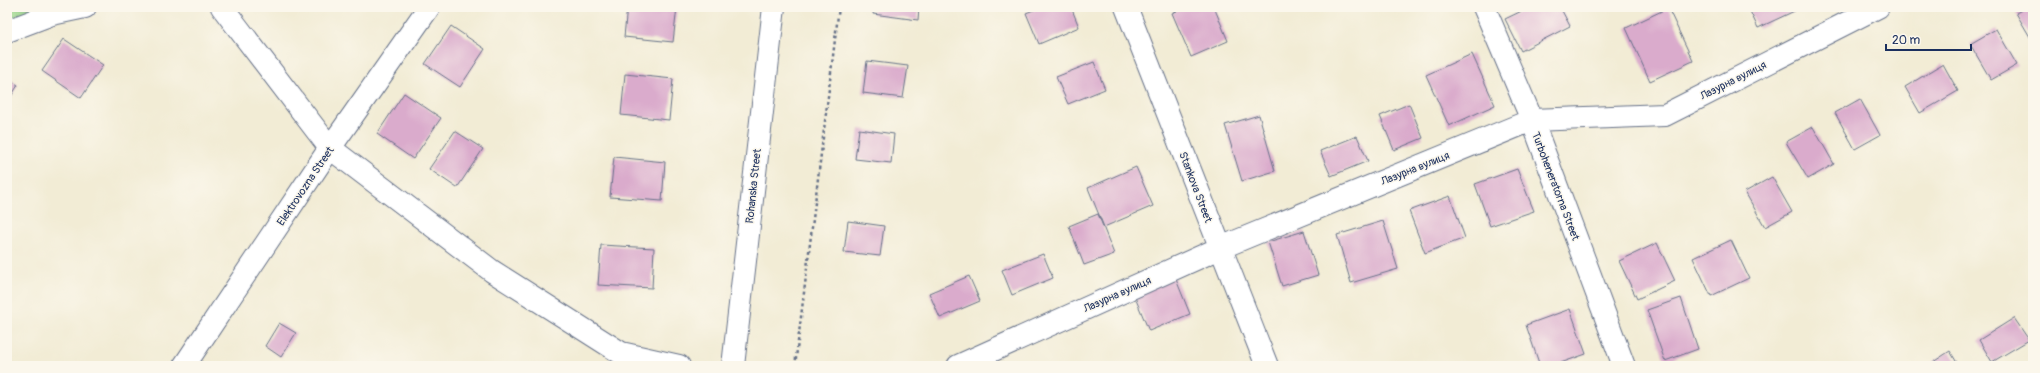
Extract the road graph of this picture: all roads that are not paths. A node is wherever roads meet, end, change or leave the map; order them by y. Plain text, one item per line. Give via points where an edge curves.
1 (85, 7) edge
2 (222, 7) edge
3 (429, 7) edge
4 (774, 7) edge
5 (1126, 7) edge
6 (1484, 7) edge
7 (1878, 7) edge
8 (7, 31) edge
9 (1532, 120) junction
10 (330, 148) junction
11 (1220, 248) junction
12 (617, 360) edge
13 (184, 366) edge
14 (679, 366) edge
15 (733, 366) edge
16 (958, 366) edge
17 (1268, 366) edge
18 (1624, 366) edge

1 - 8 street via 52,14
2 - 10 street
3 - 10 street, Elektrovozna Street
4 - 15 street, Rohanska Street
5 - 11 street, Stankova Street
6 - 9 street, Turboheneratorna Street
7 - 9 street, Лазурна вулиця via 1665,115
9 - 11 street, Лазурна вулиця
9 - 18 street, Turboheneratorna Street
10 - 12 street via 492,271
10 - 13 street, Elektrovozna Street
11 - 16 street, Лазурна вулиця
11 - 17 street, Stankova Street
12 - 14 street

